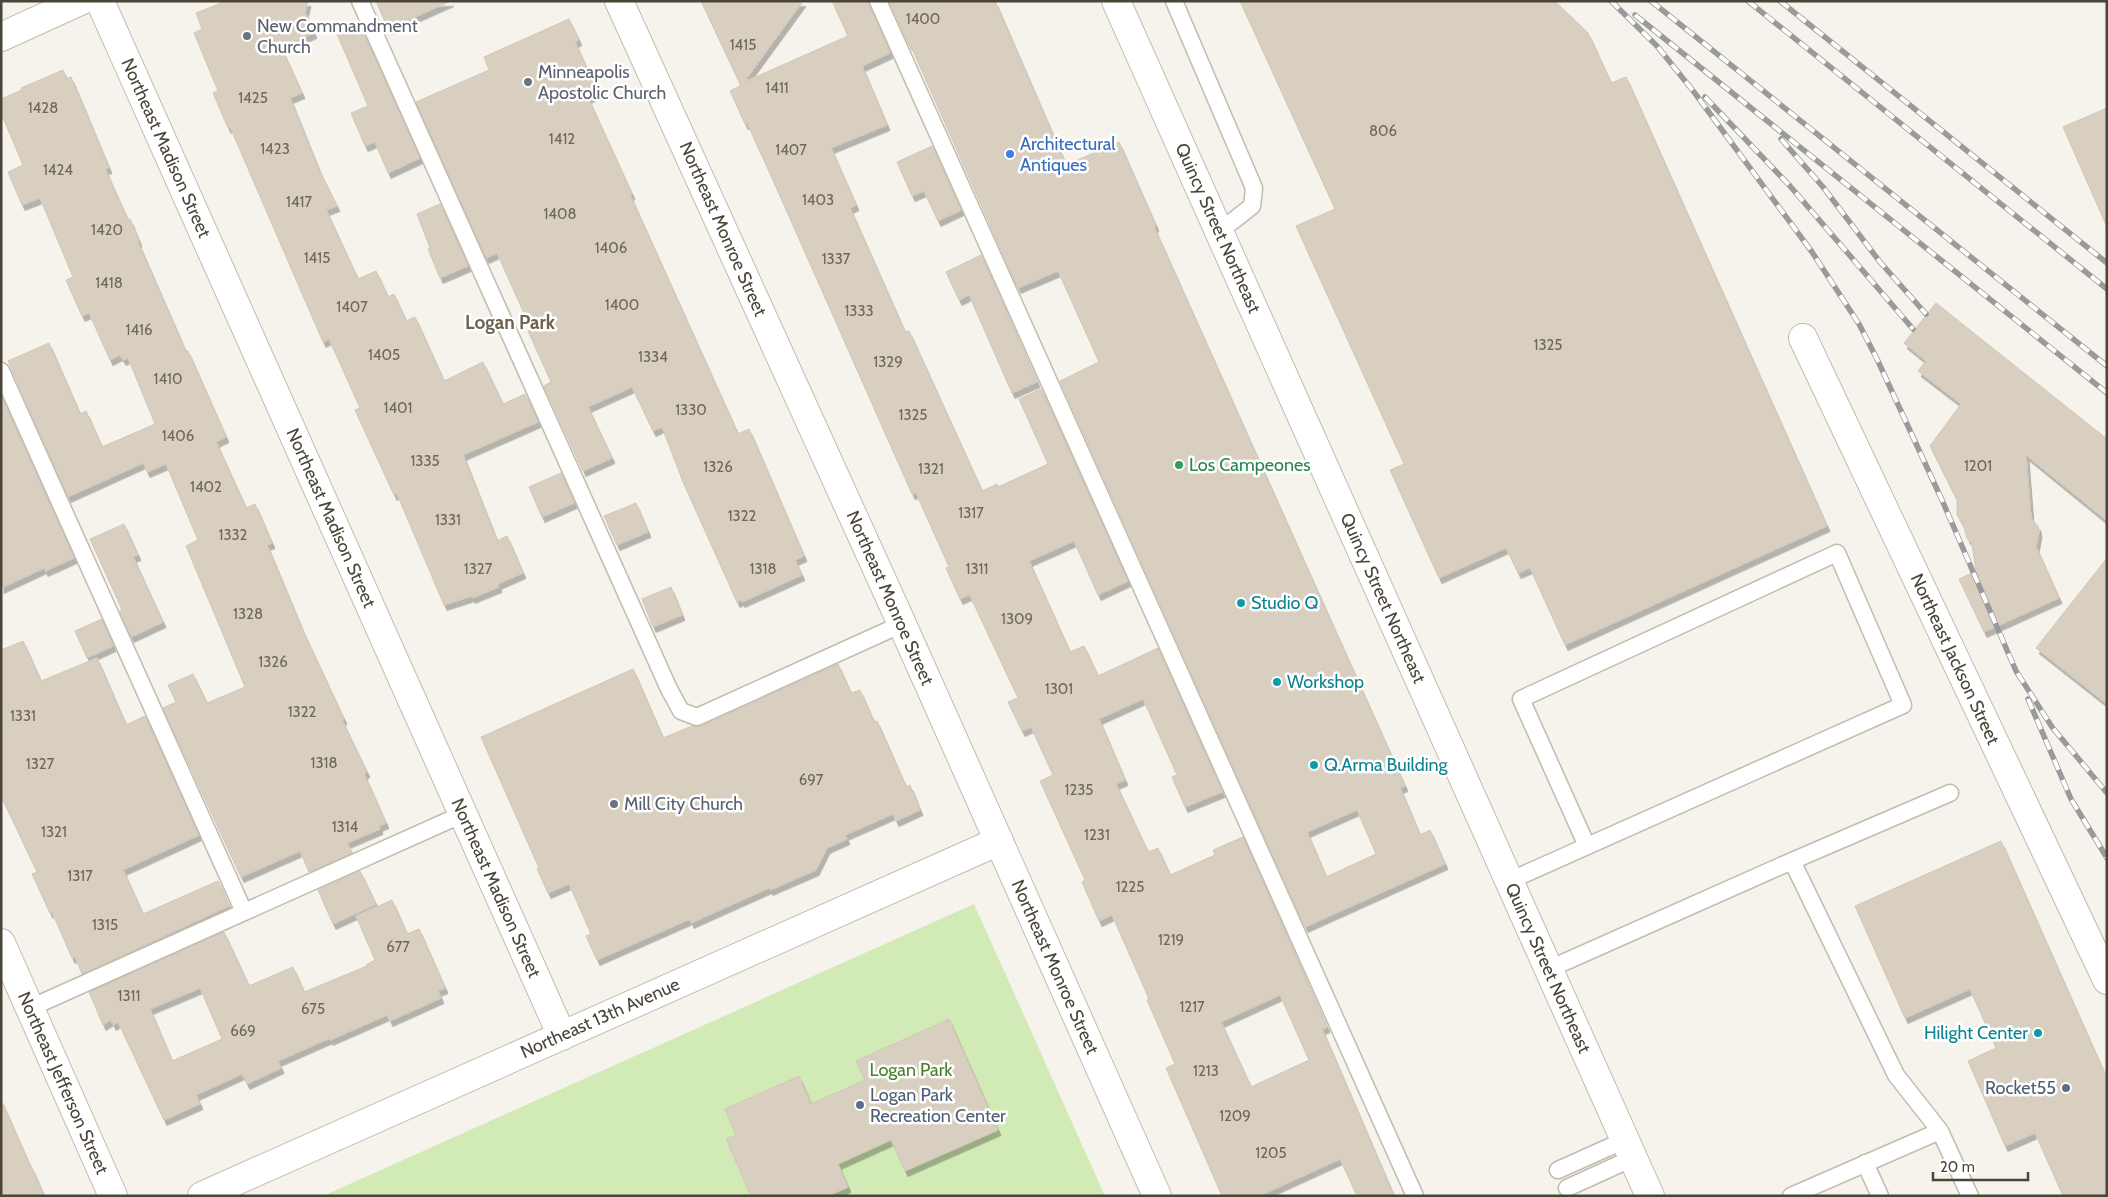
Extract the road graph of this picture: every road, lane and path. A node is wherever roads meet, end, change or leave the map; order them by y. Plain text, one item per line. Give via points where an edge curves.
1 (80, 1) edge
2 (100, 1) edge
3 (360, 1) edge
4 (619, 1) edge
5 (878, 1) edge
6 (1116, 1) edge
7 (1174, 1) edge
8 (1, 37) edge
9 (1220, 231) junction
10 (1803, 338) dead end
11 (1, 371) edge
12 (902, 624) junction
13 (1950, 793) dead end
14 (463, 814) junction
15 (998, 841) junction
16 (1587, 846) junction
17 (1792, 861) junction
18 (1509, 882) junction
19 (244, 912) junction
20 (2097, 936) edge
21 (1, 943) edge
22 (1549, 969) junction
23 (2107, 980) edge
24 (30, 1008) junction
25 (562, 1036) junction
26 (1940, 1131) junction
27 (1629, 1149) junction
28 (1866, 1163) junction
29 (1558, 1170) dead end
30 (1567, 1188) dead end
31 (114, 1196) edge
32 (202, 1196) edge
33 (1158, 1196) edge
34 (1415, 1196) edge
35 (1650, 1196) edge
36 (1791, 1196) edge
37 (1880, 1196) edge
38 (1970, 1196) edge

1 - 8 street
2 - 14 street, Northeast Madison Street
3 - 12 lane via 681,711 697,717
4 - 12 street, Northeast Monroe Street
5 - 34 lane
6 - 9 street, Quincy Street Northeast
7 - 9 lane via 1254,188 1252,206
9 - 18 street, Quincy Street Northeast
10 - 20 street, Northeast Jackson Street
11 - 19 lane
12 - 15 street, Northeast Monroe Street
13 - 17 lane
14 - 19 lane
14 - 25 street, Northeast Madison Street
15 - 25 street, Northeast 13th Avenue
15 - 33 street, Northeast Monroe Street
16 - 16 lane via 1903,705 1837,553 1521,699
16 - 18 lane
17 - 22 lane
17 - 26 lane via 1896,1074
18 - 22 street, Quincy Street Northeast
19 - 24 lane
20 - 23 street, Northeast Jackson Street
21 - 24 street, Northeast Jefferson Street
22 - 27 street, Quincy Street Northeast
24 - 31 street, Northeast Jefferson Street
25 - 32 street, Northeast 13th Avenue
26 - 28 lane
26 - 38 lane
27 - 29 lane
27 - 30 lane
27 - 35 street, Quincy Street Northeast
28 - 36 lane
28 - 37 lane

